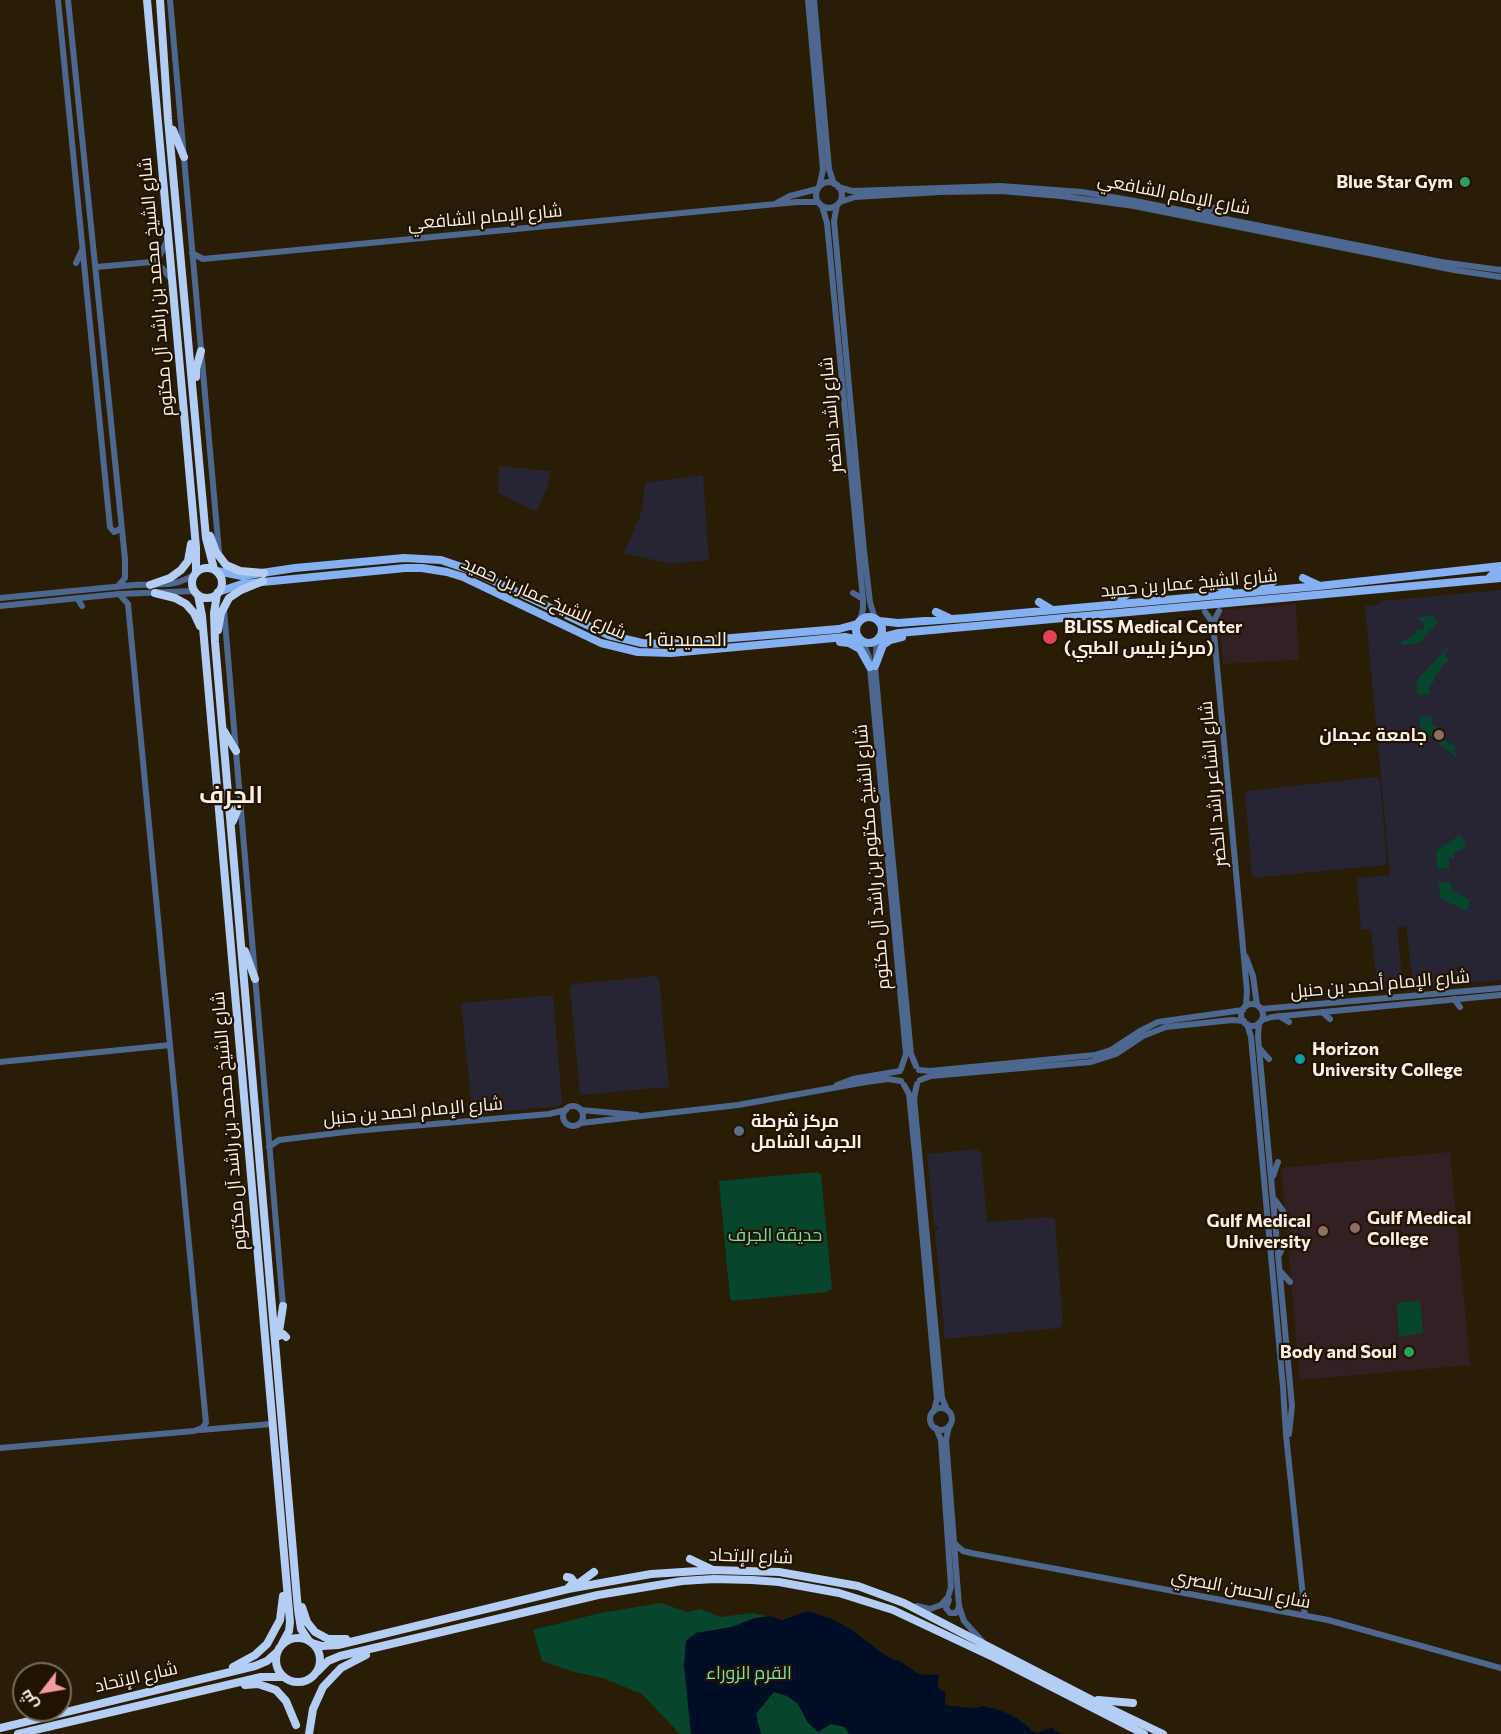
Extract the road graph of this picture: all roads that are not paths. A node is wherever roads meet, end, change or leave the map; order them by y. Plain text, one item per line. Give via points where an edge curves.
1 (58, 0) edge
2 (68, 0) edge
3 (147, 0) edge
4 (160, 0) edge
5 (170, 0) edge
6 (808, 0) edge
7 (814, 0) edge
8 (151, 43) junction
9 (145, 75) dead end
10 (147, 100) dead end
11 (168, 119) junction
12 (159, 131) junction
13 (184, 157) junction
14 (836, 185) junction
15 (87, 188) junction
16 (818, 188) junction
17 (76, 189) junction
18 (839, 203) junction
19 (771, 205) junction
20 (820, 205) junction
21 (1218, 206) dead end
22 (1202, 214) junction
23 (169, 235) junction
24 (82, 249) junction
25 (192, 253) junction
26 (202, 259) junction
27 (152, 262) junction
28 (76, 263) dead end
29 (193, 266) junction
30 (96, 267) junction
31 (1501, 270) edge
32 (1501, 277) edge
33 (173, 282) junction
34 (99, 303) junction
35 (88, 304) junction
36 (201, 351) junction
37 (194, 398) junction
38 (204, 510) junction
39 (192, 514) junction
40 (120, 529) junction
41 (220, 558) junction
42 (1443, 564) dead end
43 (1501, 566) edge
44 (1405, 569) dead end
45 (215, 570) junction
46 (1456, 571) junction
47 (1501, 573) edge
48 (194, 574) junction
49 (126, 575) junction
50 (264, 577) junction
51 (1304, 578) dead end
52 (1395, 578) junction
53 (1501, 578) edge
54 (1487, 580) junction
55 (1274, 581) dead end
56 (134, 585) junction
57 (1219, 586) dead end
58 (1319, 586) junction
59 (153, 589) junction
60 (118, 590) junction
61 (1260, 591) junction
62 (136, 593) junction
63 (196, 593) junction
64 (218, 593) junction
65 (853, 593) dead end
66 (1232, 593) junction
67 (1126, 595) dead end
68 (0, 598) edge
69 (77, 598) junction
70 (863, 599) junction
71 (1039, 602) dead end
72 (23, 604) junction
73 (128, 604) junction
74 (225, 604) junction
75 (1110, 605) junction
76 (0, 606) edge
77 (82, 606) dead end
78 (976, 609) dead end
79 (1052, 610) junction
80 (1219, 611) dead end
81 (17, 612) dead end
82 (936, 612) dead end
83 (1205, 612) dead end
84 (966, 618) junction
85 (950, 619) junction
86 (877, 620) junction
87 (858, 622) junction
88 (1213, 623) junction
89 (991, 625) junction
90 (924, 630) junction
91 (999, 630) dead end
92 (204, 635) junction
93 (878, 639) junction
94 (817, 641) junction
95 (862, 641) junction
96 (215, 642) junction
97 (873, 667) junction
98 (222, 729) junction
99 (236, 751) junction
100 (240, 803) junction
101 (232, 824) junction
102 (241, 942) junction
103 (1242, 942) junction
104 (255, 979) junction
105 (1501, 988) edge
106 (1501, 995) edge
107 (1454, 999) junction
108 (1423, 1003) junction
109 (1259, 1007) junction
110 (1460, 1007) dead end
111 (1244, 1008) junction
112 (1414, 1011) dead end
113 (1322, 1012) junction
114 (1278, 1016) junction
115 (1330, 1019) dead end
116 (1261, 1022) junction
117 (1288, 1022) dead end
118 (1245, 1023) junction
119 (170, 1045) junction
120 (1260, 1049) junction
121 (1269, 1059) dead end
122 (0, 1062) edge
123 (917, 1068) junction
124 (901, 1070) junction
125 (918, 1082) junction
126 (903, 1083) junction
127 (834, 1086) junction
128 (566, 1110) junction
129 (581, 1110) junction
130 (549, 1114) junction
131 (643, 1116) junction
132 (565, 1122) junction
133 (581, 1123) junction
134 (268, 1134) junction
135 (279, 1140) junction
136 (269, 1147) junction
137 (1278, 1162) dead end
138 (1272, 1179) junction
139 (1273, 1198) junction
140 (1283, 1211) dead end
141 (1286, 1240) dead end
142 (1279, 1256) junction
143 (1280, 1271) junction
144 (1290, 1282) dead end
145 (283, 1306) joint
146 (278, 1376) junction
147 (1288, 1400) junction
148 (947, 1410) junction
149 (934, 1411) junction
150 (272, 1424) junction
151 (949, 1426) junction
152 (936, 1428) junction
153 (199, 1430) junction
154 (0, 1448) edge
155 (955, 1544) junction
156 (971, 1553) junction
157 (690, 1559) dead end
158 (957, 1569) junction
159 (714, 1570) junction
160 (285, 1572) junction
161 (594, 1572) dead end
162 (567, 1577) dead end
163 (296, 1584) junction
164 (570, 1588) junction
165 (949, 1594) junction
166 (904, 1603) junction
167 (959, 1606) junction
168 (1305, 1616) junction
169 (373, 1638) junction
170 (311, 1642) junction
171 (282, 1644) junction
172 (986, 1646) junction
173 (373, 1650) junction
174 (276, 1653) junction
175 (1501, 1668) edge
176 (317, 1672) junction
177 (219, 1675) junction
178 (284, 1677) junction
179 (224, 1685) junction
180 (1092, 1700) junction
181 (1133, 1703) dead end
182 (296, 1725) dead end
183 (0, 1728) edge
184 (18, 1734) edge
185 (309, 1734) edge
186 (1144, 1734) edge
187 (1163, 1734) edge

1 - 17 street
2 - 15 street
3 - 8 highway, شارع الشيخ محمد بن راشد آل مكتوم
4 - 11 highway, شارع الشيخ محمد بن راشد آل مكتوم
5 - 13 street
6 - 16 street via 823,170
7 - 14 street via 830,169
8 - 9 highway via 149,71
8 - 12 highway, شارع الشيخ محمد بن راشد آل مكتوم
10 - 12 highway via 152,104
11 - 13 highway
11 - 37 highway, شارع الشيخ محمد بن راشد آل مكتوم
12 - 23 highway, شارع الشيخ محمد بن راشد آل مكتوم
13 - 25 street
14 - 16 street via 827,183
14 - 18 street via 841,194
14 - 22 street, شارع الإمام الشافعي via 852,191 1041,188
15 - 17 street
15 - 30 street
16 - 19 street, شارع الإمام الشافعي
16 - 20 street
17 - 24 street
18 - 20 street via 828,208
18 - 32 street, شارع الإمام الشافعي via 855,197 971,191 1071,197
18 - 86 street, شارع راشد الخضر via 834,221 870,602
19 - 20 street, شارع الإمام الشافعي
19 - 26 street, شارع الإمام الشافعي
20 - 70 street, شارع راشد الخضر via 827,223
21 - 22 street
22 - 31 street, شارع الإمام الشافعي via 1448,264
23 - 27 street
23 - 33 highway, شارع الشيخ محمد بن راشد آل مكتوم
24 - 28 street
24 - 35 street
25 - 26 street
25 - 29 street
26 - 29 street
27 - 30 street
27 - 33 street
29 - 36 street
30 - 34 street
33 - 39 highway, شارع الشيخ محمد بن راشد آل مكتوم
34 - 35 street
34 - 40 street
35 - 40 street via 110,527 114,532
36 - 37 highway
36 - 41 street
37 - 38 highway, شارع الشيخ محمد بن راشد آل مكتوم
38 - 41 highway via 211,541
38 - 45 highway, شارع الشيخ محمد بن راشد آل مكتوم via 206,544
39 - 48 highway, شارع الشيخ محمد بن راشد آل مكتوم
39 - 59 highway via 188,561 177,574
40 - 49 street
41 - 50 highway via 226,565
42 - 46 main road
43 - 46 main road, شارع الشيخ عمار بن حميد
44 - 52 main road
45 - 48 highway via 204,568
45 - 50 main road, شارع الشيخ عمار بن حميد
45 - 64 highway via 222,582
46 - 52 main road, شارع الشيخ عمار بن حميد
47 - 54 main road
48 - 59 street
48 - 63 highway via 191,583
49 - 56 street
49 - 60 street
50 - 64 main road, شارع الشيخ عمار بن حميد
50 - 74 highway via 237,592
50 - 87 main road, شارع الشيخ عمار بن حميد via 405,558 441,560 487,577 608,635 642,643 832,630
50 - 94 main road, شارع الشيخ عمار بن حميد via 405,568 439,570 471,580 601,643 649,654
51 - 58 main road
52 - 58 main road, شارع الشيخ عمار بن حميد
53 - 54 main road, شارع الشيخ عمار بن حميد
54 - 89 main road, شارع الشيخ عمار بن حميد via 1182,611
55 - 61 main road
56 - 59 street
56 - 60 street
57 - 66 main road
58 - 61 main road, شارع الشيخ عمار بن حميد
59 - 62 street
59 - 63 street
59 - 92 highway via 186,604
60 - 62 street
60 - 68 street
60 - 69 street
60 - 73 street
61 - 66 main road, شارع الشيخ عمار بن حميد
62 - 73 street
63 - 64 highway via 208,598
63 - 92 highway, شارع الشيخ محمد بن راشد آل مكتوم
64 - 96 highway, شارع الشيخ محمد بن راشد آل مكتوم
65 - 70 street
66 - 75 main road, شارع الشيخ عمار بن حميد
67 - 75 main road
69 - 72 street
69 - 77 street
70 - 87 street, شارع راشد الخضر
71 - 79 main road
72 - 76 street
72 - 81 street
73 - 119 street
74 - 96 highway
74 - 99 street
75 - 79 main road, شارع الشيخ عمار بن حميد
78 - 84 main road
79 - 84 main road, شارع الشيخ عمار بن حميد
80 - 88 street
82 - 85 main road
83 - 88 street
84 - 85 main road, شارع الشيخ عمار بن حميد
85 - 86 main road, شارع الشيخ عمار بن حميد via 898,623
86 - 87 main road via 867,617
86 - 93 main road via 882,630
87 - 95 main road via 856,632
88 - 103 street, شارع الشاعر راشد الخضر
89 - 90 main road, شارع الشيخ عمار بن حميد
89 - 91 main road
90 - 93 main road, شارع الشيخ عمار بن حميد
90 - 97 main road via 886,642
92 - 150 highway, شارع الشيخ محمد بن راشد آل مكتوم
93 - 95 main road
93 - 97 street, شارع الشيخ مكتوم بن راشد آل مكتوم
94 - 95 main road, شارع الشيخ عمار بن حميد via 845,637
94 - 97 main road via 854,644
95 - 97 street, شارع الشيخ مكتوم بن راشد آل مكتوم
96 - 98 highway, شارع الشيخ محمد بن راشد آل مكتوم
97 - 123 street, شارع الشيخ مكتوم بن راشد آل مكتوم via 911,1054
97 - 124 street, شارع الشيخ مكتوم بن راشد آل مكتوم via 906,1054
98 - 99 highway
98 - 101 highway, شارع الشيخ محمد بن راشد آل مكتوم
99 - 100 street
100 - 101 highway
100 - 104 street
101 - 102 highway, شارع الشيخ محمد بن راشد آل مكتوم
102 - 104 highway
102 - 146 highway, شارع الشيخ محمد بن راشد آل مكتوم
103 - 109 street, شارع الشاعر راشد الخضر
103 - 111 street, شارع الشاعر راشد الخضر via 1247,992
104 - 134 street
105 - 109 street, شارع الإمام أحمد بن حنبل
106 - 107 street, شارع الإمام أحمد بن حنبل
107 - 108 street, شارع الإمام أحمد بن حنبل
107 - 110 street
108 - 112 street
108 - 113 street, شارع الإمام أحمد بن حنبل
109 - 111 street
109 - 116 street via 1263,1014
111 - 118 street
111 - 123 street via 1158,1022 1095,1055 930,1071
113 - 114 street, شارع الإمام أحمد بن حنبل
113 - 115 street
114 - 116 street, شارع الإمام أحمد بن حنبل
114 - 117 street
116 - 118 street via 1254,1026
116 - 120 street
118 - 125 street via 1232,1020 1166,1027 1143,1036 1116,1054 1091,1062 931,1076
118 - 147 street via 1251,1037
119 - 122 street
119 - 153 street via 197,1367 206,1420
120 - 121 street
120 - 138 street
123 - 124 street via 908,1065
123 - 125 street
124 - 126 street
124 - 127 street
125 - 126 street via 909,1086
125 - 148 street via 915,1098 942,1398
126 - 127 street via 888,1079
126 - 149 street via 909,1094 916,1164 937,1399
127 - 131 street via 738,1106
128 - 129 street via 573,1106
128 - 130 street, شارع الإمام احمد بن حنبل
128 - 132 street
129 - 131 street
129 - 133 street
130 - 132 street
130 - 135 street, شارع الإمام احمد بن حنبل
131 - 133 street
132 - 133 street via 573,1126
134 - 135 street
134 - 136 street
135 - 136 street, شارع الإمام احمد بن حنبل
136 - 145 street
137 - 138 street
138 - 139 street
139 - 140 street
139 - 142 street
141 - 142 street
142 - 143 street
143 - 144 street
143 - 147 street
145 - 146 highway via 282,1371
146 - 163 highway, شارع الشيخ محمد بن راشد آل مكتوم
147 - 168 street via 1291,1418 1287,1443
148 - 149 street
148 - 151 street via 952,1417
149 - 152 street via 931,1420
150 - 153 street
150 - 160 highway, شارع الشيخ محمد بن راشد آل مكتوم
151 - 152 street
151 - 155 street via 946,1440
152 - 165 street via 944,1474
153 - 154 street
155 - 156 street, شارع الحسن البصري
155 - 158 street
156 - 158 street
156 - 168 street, شارع الحسن البصري
157 - 159 highway
158 - 167 street
159 - 164 highway, شارع الإتحاد via 651,1574
159 - 166 highway, شارع الإتحاد via 801,1575 858,1586
160 - 171 highway, شارع الشيخ محمد بن راشد آل مكتوم via 290,1626
160 - 177 highway via 281,1614 267,1644
161 - 164 highway
162 - 164 highway via 573,1582
163 - 169 highway via 303,1613 315,1632 334,1640
163 - 170 highway, شارع الشيخ محمد بن راشد آل مكتوم via 300,1626
164 - 169 highway, شارع الإتحاد
165 - 166 street via 944,1603 933,1609
165 - 167 street via 947,1611 956,1613
166 - 172 highway, شارع الإتحاد
167 - 172 street via 964,1622
168 - 175 street, شارع الحسن البصري
169 - 170 highway, شارع الإتحاد via 327,1647
170 - 171 highway via 292,1638
170 - 176 highway via 319,1653
171 - 174 highway
172 - 180 highway, شارع الإتحاد
173 - 176 highway, شارع الإتحاد via 332,1659
173 - 185 highway via 328,1680 315,1701
173 - 186 highway, شارع الإتحاد via 643,1587 714,1579 779,1582 839,1593 903,1614
174 - 177 highway, شارع الإتحاد via 259,1665
174 - 178 highway via 276,1666
176 - 178 highway via 303,1682
177 - 183 highway, شارع الإتحاد
178 - 179 highway, شارع الإتحاد via 266,1676
179 - 182 highway via 234,1688 258,1684 276,1690 286,1701
179 - 184 highway, شارع الإتحاد
180 - 181 highway
180 - 187 highway, شارع الإتحاد

